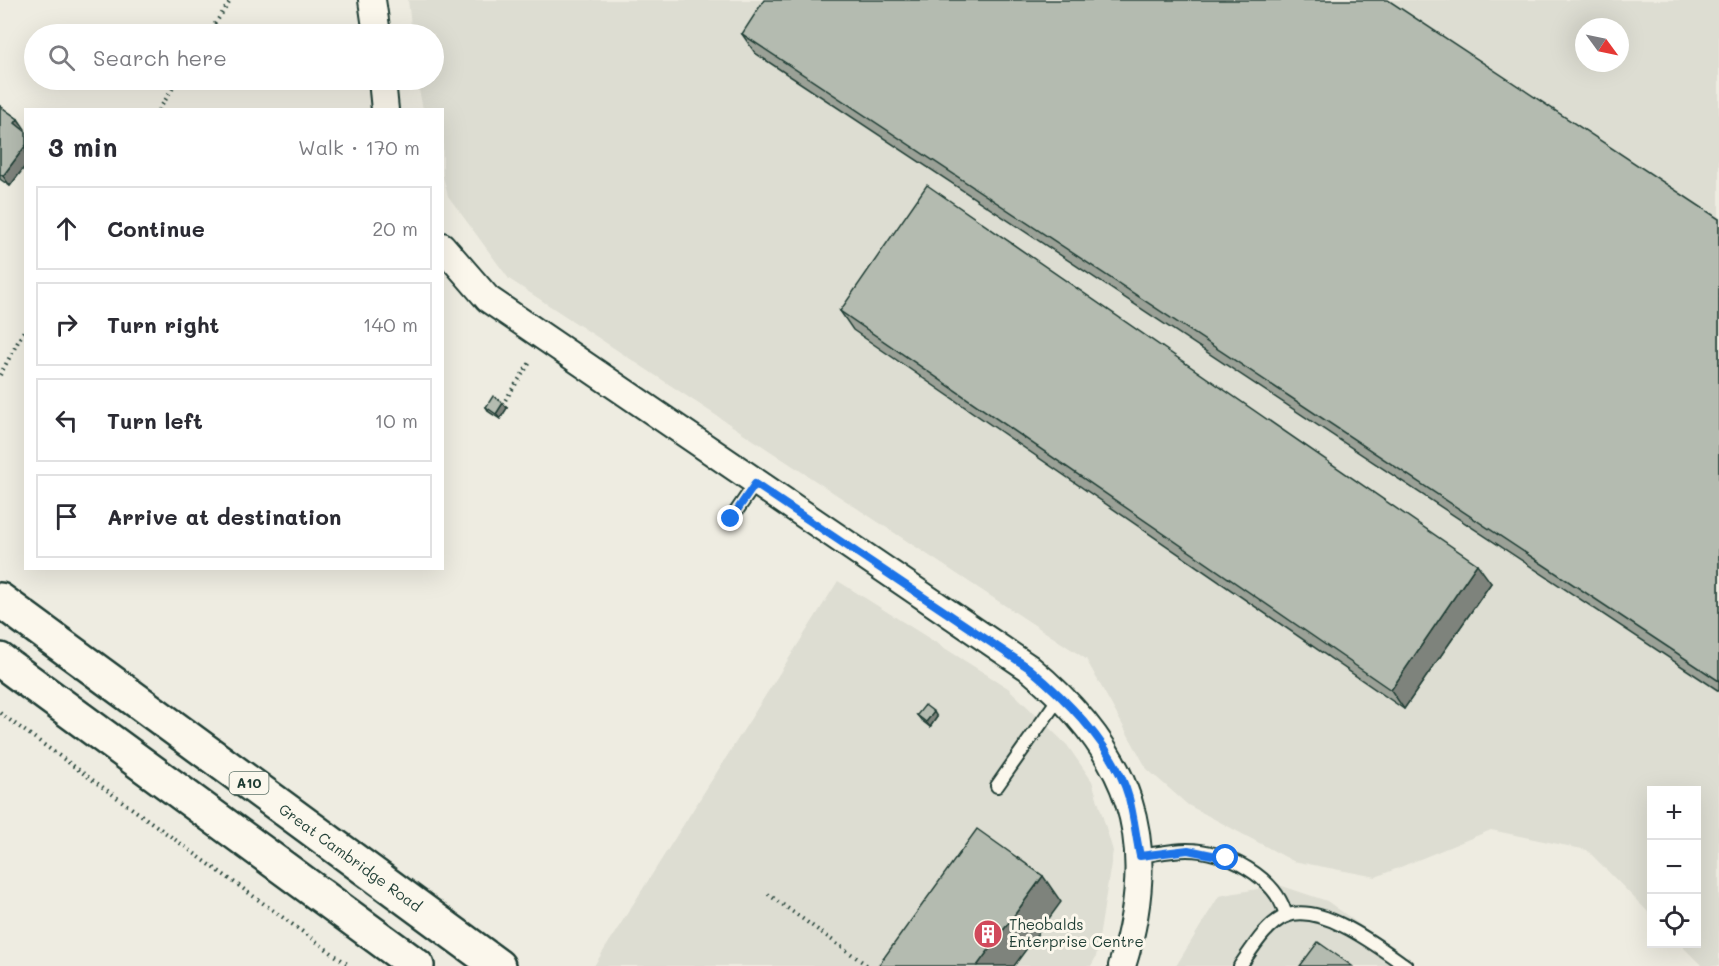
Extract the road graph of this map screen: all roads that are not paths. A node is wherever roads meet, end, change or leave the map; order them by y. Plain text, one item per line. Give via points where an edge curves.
1 (372, 0) edge
2 (376, 24) edge
3 (383, 90) edge
4 (385, 108) edge
5 (444, 248) edge
6 (755, 484) junction
7 (731, 519) dead end
8 (0, 600) edge
9 (0, 660) edge
10 (1061, 695) junction
11 (997, 786) dead end
12 (1140, 856) junction
13 (1286, 916) junction
14 (417, 966) edge
15 (498, 966) edge
16 (1122, 966) edge
17 (1240, 966) edge
18 (1406, 966) edge

1 - 2 street
3 - 4 street
5 - 6 street via 488,299
6 - 7 lane
6 - 10 street via 1029,668
8 - 15 highway, Great Cambridge Road / A10
9 - 14 highway
10 - 11 lane
10 - 12 street via 1103,745 1128,796
12 - 13 lane via 1188,850 1226,858 1257,875 1282,900
12 - 16 street via 1135,924
13 - 17 lane via 1261,936
13 - 18 lane via 1306,912 1329,920 1367,939

